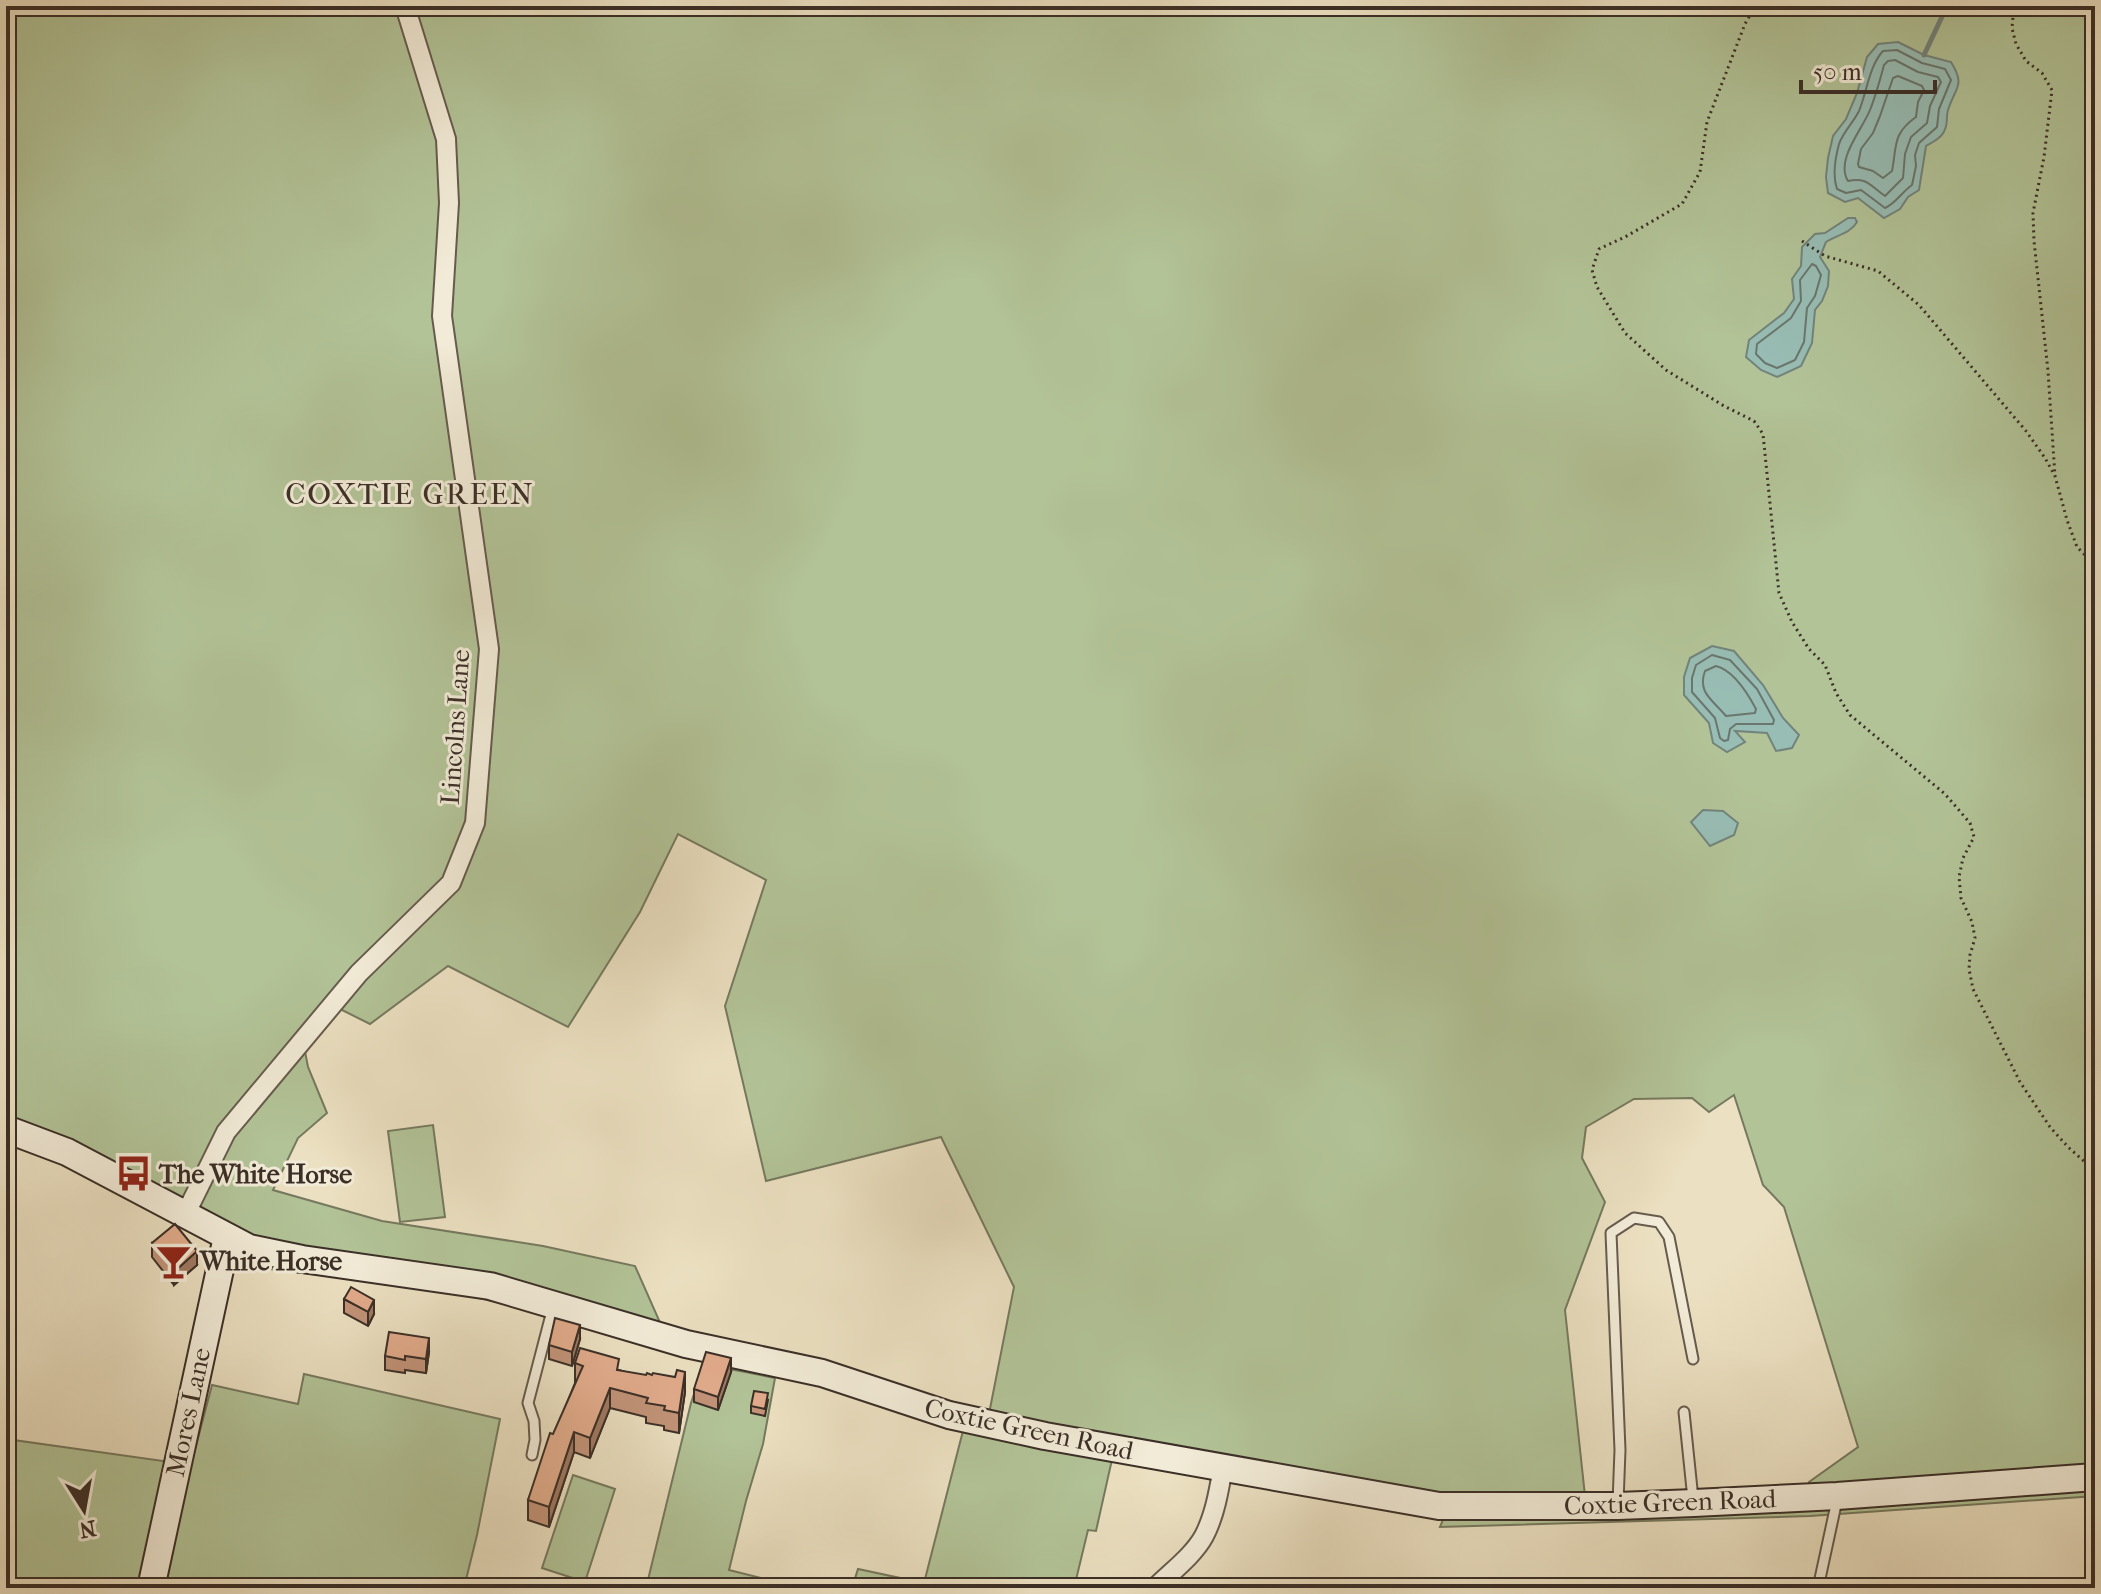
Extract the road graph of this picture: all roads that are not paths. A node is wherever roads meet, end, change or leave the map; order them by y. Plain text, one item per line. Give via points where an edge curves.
1 (405, 6) edge
2 (6, 1129) edge
3 (185, 1215) junction
4 (227, 1237) junction
5 (554, 1304) junction
6 (1693, 1359) dead end
7 (1684, 1412) dead end
8 (532, 1455) dead end
9 (1223, 1467) junction
10 (2095, 1477) edge
11 (1837, 1496) junction
12 (1694, 1503) junction
13 (1618, 1506) junction
14 (151, 1588) edge
15 (1155, 1588) edge
16 (1818, 1588) edge

1 - 3 street, Lincolns Lane via 446,139 449,203 442,316 489,649 475,823 451,883 359,973 226,1132
2 - 3 street, Coxtie Green Road via 67,1152
3 - 4 street, Coxtie Green Road
4 - 5 street, Coxtie Green Road via 249,1248 302,1259 490,1286
4 - 14 street, Mores Lane
5 - 8 lane via 528,1403 534,1421
5 - 9 street, Coxtie Green Road via 686,1344 822,1373 949,1415
6 - 13 lane via 1669,1237 1659,1222 1634,1218 1611,1233
7 - 12 lane
9 - 13 street, Coxtie Green Road via 1439,1506
9 - 15 street via 1203,1538
10 - 11 street, Coxtie Green Road
11 - 12 street, Coxtie Green Road
11 - 16 lane
12 - 13 street, Coxtie Green Road

